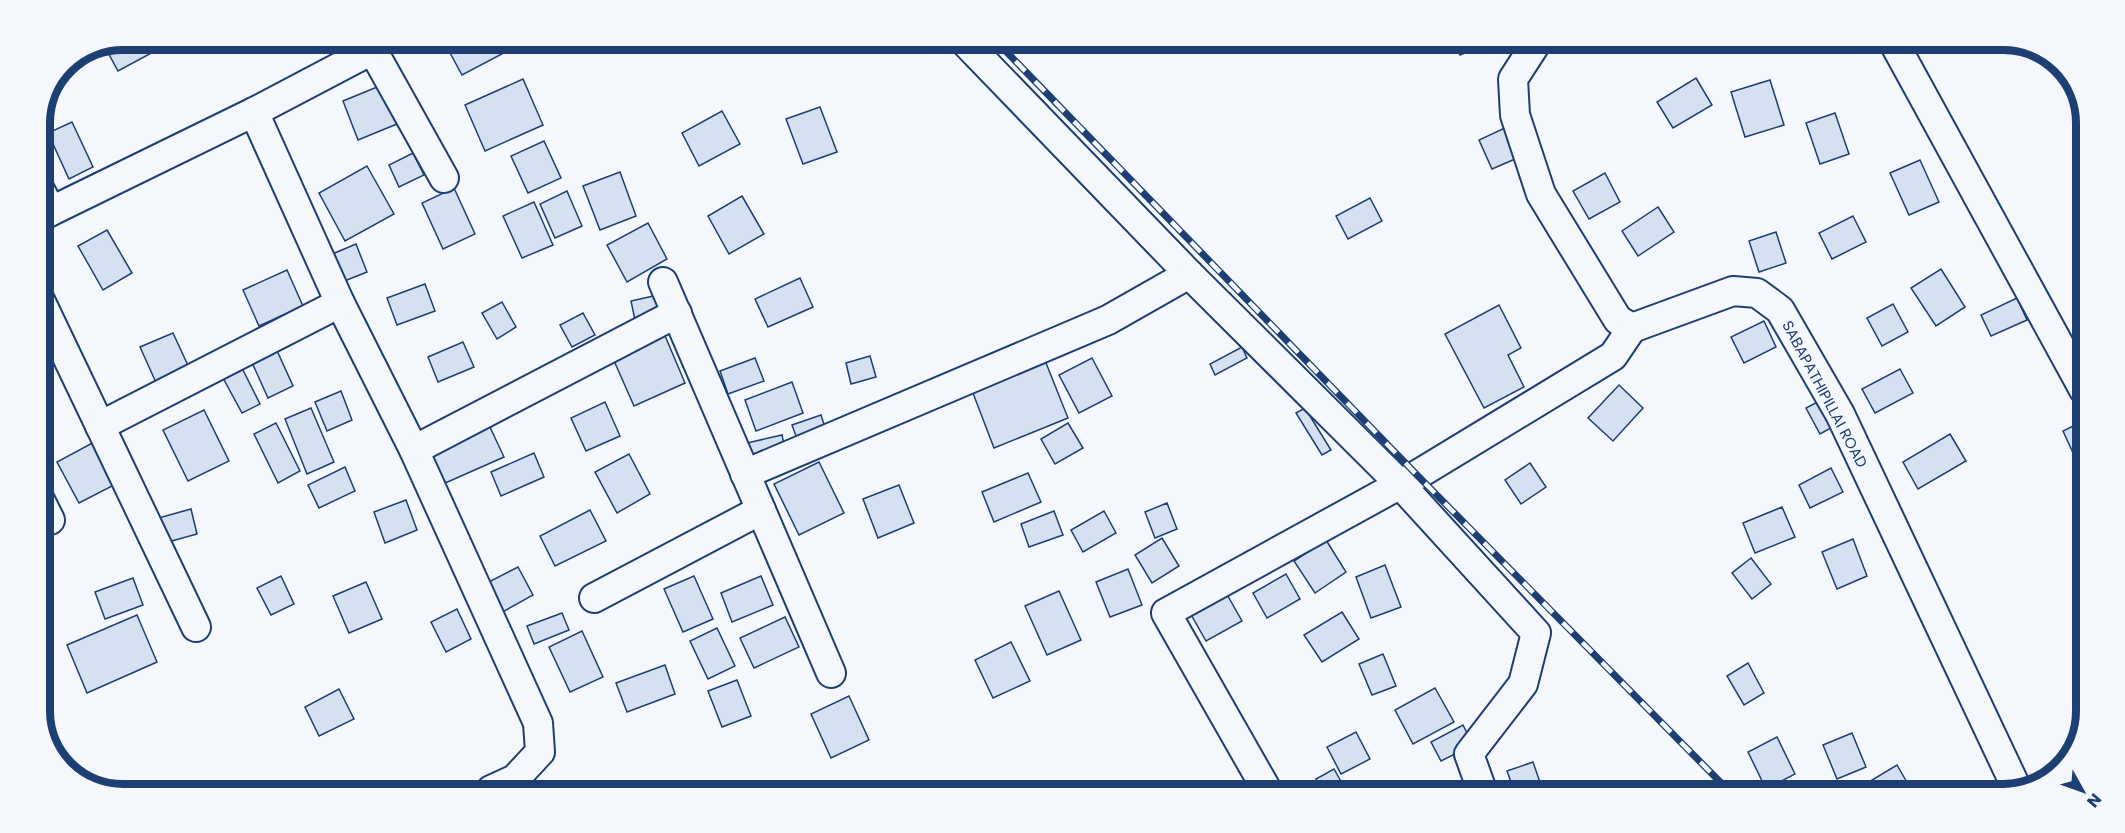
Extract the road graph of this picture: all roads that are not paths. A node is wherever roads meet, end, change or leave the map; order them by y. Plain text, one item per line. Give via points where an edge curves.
1 (362, 50) edge
2 (378, 50) edge
3 (973, 50) edge
4 (1532, 50) edge
5 (1898, 50) edge
6 (254, 112) junction
7 (444, 178) dead end
8 (50, 203) edge
9 (1189, 274) junction
10 (663, 282) dead end
11 (340, 303) junction
12 (676, 313) junction
13 (50, 321) edge
14 (1632, 328) junction
15 (2075, 374) edge
16 (100, 426) junction
17 (414, 450) junction
18 (745, 474) junction
19 (1400, 484) junction
20 (761, 510) junction
21 (594, 598) dead end
22 (196, 627) dead end
23 (831, 673) dead end
24 (2014, 782) edge
25 (504, 784) edge
26 (1263, 784) edge
27 (1480, 784) edge

1 - 6 street
2 - 7 street
3 - 9 street
4 - 14 street via 1513,79 1515,115 1541,194 1618,320
5 - 15 street
6 - 8 street
6 - 11 street
9 - 18 street via 1108,320
9 - 19 street
10 - 12 street
11 - 16 street
11 - 17 street
12 - 17 street
12 - 18 street
13 - 16 street
14 - 19 street via 1613,356
14 - 24 street, SABAPATHIPILLAI ROAD via 1733,291 1757,293 1780,310 1840,414
16 - 22 street
17 - 25 street via 538,723 540,752 515,779
18 - 20 street
19 - 26 street via 1166,614
19 - 27 street via 1536,633 1523,684 1469,754
20 - 21 street
20 - 23 street

